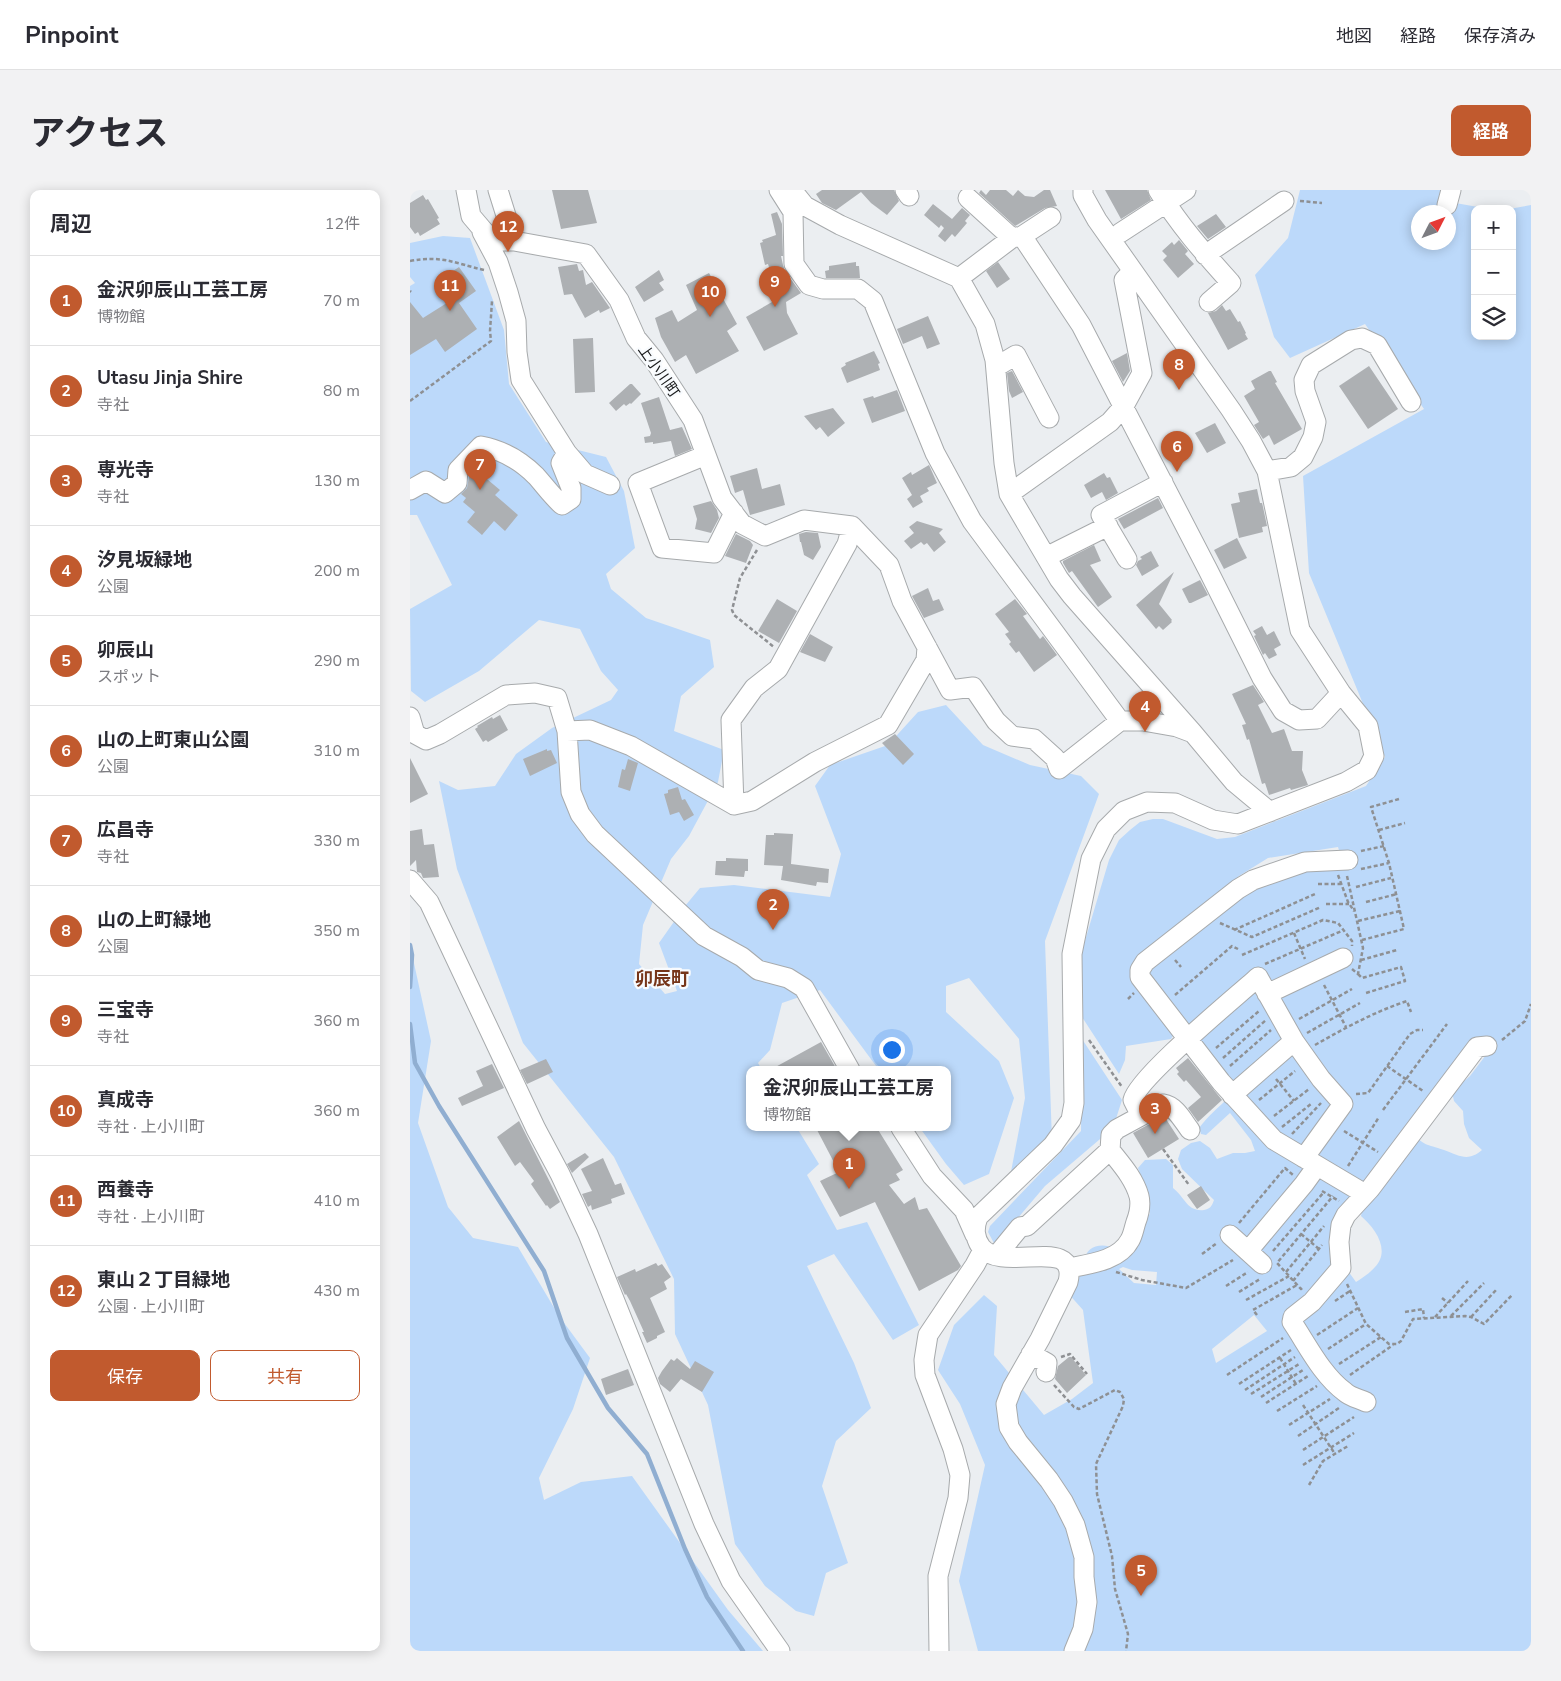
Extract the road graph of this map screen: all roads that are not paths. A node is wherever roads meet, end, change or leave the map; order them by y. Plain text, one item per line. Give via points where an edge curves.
1 (466, 190) edge
2 (498, 190) edge
3 (779, 190) edge
4 (792, 190) edge
5 (1083, 190) edge
6 (1186, 190) edge
7 (1162, 197) edge
8 (968, 198) dead end
9 (1284, 200) dead end
10 (472, 216) junction
11 (1050, 217) dead end
12 (1120, 233) dead end
13 (1017, 237) junction
14 (514, 241) junction
15 (1205, 254) junction
16 (1133, 271) junction
17 (960, 278) junction
18 (1208, 302) dead end
19 (996, 368) junction
20 (1411, 402) dead end
21 (1124, 406) junction
22 (1049, 418) dead end
23 (567, 453) junction
24 (706, 454) junction
25 (1267, 471) junction
26 (1163, 482) junction
27 (610, 485) dead end
28 (410, 490) edge
29 (1009, 494) junction
30 (734, 513) junction
31 (852, 526) junction
32 (1108, 526) junction
33 (1046, 557) junction
34 (1128, 559) dead end
35 (927, 647) junction
36 (1341, 693) junction
37 (410, 717) edge
38 (1120, 722) junction
39 (567, 731) junction
40 (1193, 733) junction
41 (734, 805) junction
42 (1270, 812) junction
43 (1349, 858) road end
44 (410, 880) edge
45 (1352, 959) road end
46 (1264, 1002) junction
47 (1299, 1038) junction
48 (1187, 1039) junction
49 (1487, 1046) road end
50 (848, 1066) edge
51 (1232, 1095) junction
52 (1141, 1116) junction
53 (1190, 1130) dead end
54 (903, 1131) edge
55 (1110, 1150) junction
56 (1310, 1162) junction
57 (1365, 1194) junction
58 (1230, 1235) road end
59 (985, 1247) junction
60 (1248, 1251) junction
61 (1262, 1264) dead end
62 (1068, 1268) junction
63 (1031, 1354) junction
64 (1048, 1377) road end
65 (1366, 1402) dead end
66 (780, 1651) edge
67 (939, 1651) edge
68 (1074, 1651) edge

1 - 10 street, 上小川町
2 - 14 street
3 - 38 street via 793,212 794,264 809,285 823,289 858,289 873,301 935,453 972,521
4 - 17 street via 805,206
5 - 16 street via 1097,220
6 - 7 street
7 - 12 street
7 - 15 street
8 - 13 street
9 - 15 street
10 - 14 street, 上小川町 via 488,236 498,241
10 - 23 street via 489,242 508,292 516,321 521,380
11 - 13 street
13 - 17 street
13 - 21 street via 1081,325
14 - 24 street, 上小川町 via 586,254 619,300 636,338 693,420
15 - 18 street via 1231,283
16 - 21 street via 1124,280 1142,373
16 - 25 street via 1231,410
17 - 19 street via 984,324
19 - 22 street via 1016,355
19 - 29 street
20 - 25 street via 1378,345 1362,338 1351,340 1311,365 1304,380 1316,422 1303,457 1291,467
21 - 26 street
21 - 29 street via 1110,422
23 - 27 street via 585,474
23 - 28 street via 562,463 572,488 571,499 562,505 535,475 515,459 482,446 458,470 458,483 446,494 426,481
24 - 30 street, 上小川町 via 722,498
24 - 30 street via 638,483 662,548 714,553
25 - 36 street via 1300,630
26 - 32 street via 1101,515
26 - 36 street via 1262,678 1283,711 1299,720 1317,719
29 - 33 street
30 - 31 street, 上小川町 via 742,524 765,536 804,520
31 - 35 street via 889,565 902,601
31 - 41 street via 847,544 778,669 754,688 731,720
32 - 33 street
32 - 34 street
33 - 40 street via 1072,596
35 - 38 street via 950,690 974,686 996,721 1012,736 1034,739 1055,758 1059,769
35 - 41 street via 926,660 888,725 815,762 752,801
36 - 42 street via 1368,726 1374,756 1367,770 1346,782
37 - 39 street via 415,734 426,740 506,695 535,693 557,698
38 - 40 street via 1143,721
39 - 41 street via 590,730 630,746
39 - 50 street via 571,792 580,814 595,834 704,936 758,970 788,978 804,988
40 - 42 street via 1234,782
42 - 59 street via 1238,824 1213,820 1175,803 1146,802 1124,811 1106,829 1091,859 1072,954 1074,1103 1071,1120 1053,1145 978,1217 975,1226
43 - 48 street via 1306,862 1253,880 1144,962 1140,977
44 - 66 street via 429,902 588,1234 696,1506 731,1581
45 - 46 street via 1313,972
46 - 47 street
46 - 48 street via 1258,977
47 - 51 street
47 - 56 street via 1332,1091 1330,1122
48 - 51 street
48 - 52 street via 1138,1088 1133,1100
49 - 57 street via 1477,1047
51 - 56 street via 1274,1140
52 - 53 street via 1164,1104 1169,1105
52 - 55 street via 1111,1134
54 - 59 street via 932,1176 964,1210
55 - 59 street via 1027,1226
55 - 62 street via 1140,1198 1139,1215 1130,1241 1112,1256
56 - 57 street
56 - 60 street via 1305,1183
57 - 65 street via 1350,1210 1332,1243 1341,1268 1312,1302 1293,1317 1292,1322 1346,1394
58 - 60 street
59 - 62 street via 1018,1258 1062,1259
59 - 67 street via 928,1335 924,1360 926,1375 960,1475 958,1498 938,1576
60 - 61 street
62 - 63 street via 1068,1282
63 - 64 street via 1047,1364
63 - 68 street via 1006,1404 1009,1427 1063,1501 1075,1525 1084,1556 1087,1602 1083,1629

